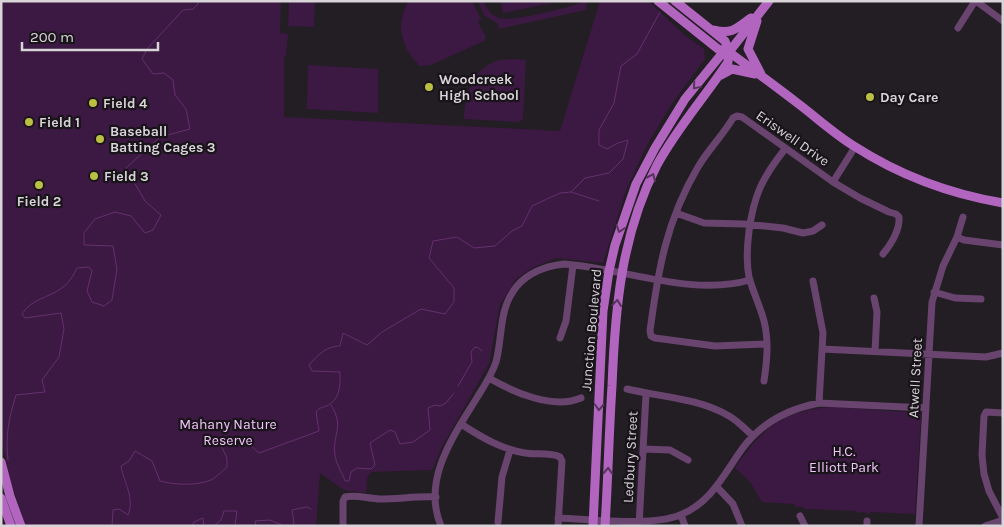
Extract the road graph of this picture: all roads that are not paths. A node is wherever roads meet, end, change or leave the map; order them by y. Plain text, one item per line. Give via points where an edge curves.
1 (658, 1) edge
2 (676, 1) edge
3 (768, 1) edge
4 (975, 1) edge
5 (760, 13) junction
6 (1003, 21) edge
7 (958, 28) dead end
8 (709, 29) junction
9 (702, 37) junction
10 (729, 52) junction
11 (708, 71) junction
12 (718, 76) junction
13 (762, 76) junction
14 (855, 147) junction
15 (785, 149) junction
16 (833, 182) junction
17 (1003, 203) edge
18 (676, 213) junction
19 (964, 218) dead end
20 (750, 224) junction
21 (822, 225) dead end
22 (957, 237) junction
23 (1003, 245) edge
24 (883, 254) dead end
25 (573, 265) junction
26 (609, 271) junction
27 (621, 273) junction
28 (656, 280) junction
29 (750, 280) junction
30 (813, 281) dead end
31 (934, 292) junction
32 (874, 298) dead end
33 (981, 299) dead end
34 (560, 338) dead end
35 (767, 344) junction
36 (822, 349) junction
37 (875, 351) junction
38 (929, 353) junction
39 (1003, 354) edge
40 (489, 378) junction
41 (764, 381) dead end
42 (627, 389) dead end
43 (646, 394) junction
44 (581, 398) dead end
45 (819, 403) junction
46 (926, 408) junction
47 (1003, 413) edge
48 (461, 424) junction
49 (753, 436) junction
50 (643, 449) junction
51 (510, 450) junction
52 (688, 460) dead end
53 (1, 462) edge
54 (717, 487) junction
55 (436, 497) junction
56 (1, 498) edge
57 (681, 515) junction
58 (800, 516) dead end
59 (558, 518) junction
60 (1003, 519) edge
61 (498, 522) dead end
62 (593, 522) edge
63 (605, 523) edge
64 (639, 524) edge
65 (11, 526) edge
66 (21, 526) edge
67 (343, 526) edge
68 (441, 526) edge
69 (558, 526) edge
70 (685, 526) edge
71 (742, 526) edge
72 (805, 526) edge
73 (919, 526) edge
74 (985, 526) edge

1 - 9 main road
2 - 8 main road
3 - 5 main road, Junction Boulevard
4 - 6 street
4 - 7 street
5 - 8 main road via 732,32
5 - 10 main road, Junction Boulevard
5 - 13 main road via 748,49
8 - 10 main road via 725,41
9 - 10 main road via 718,49
9 - 11 main road via 711,50
10 - 11 main road, Junction Boulevard via 720,56
10 - 12 main road, Junction Boulevard via 728,62
10 - 13 main road
11 -> 26 main road, Junction Boulevard via 686,99 636,184 617,235
12 - 13 main road via 732,69
27 -> 12 main road, Junction Boulevard via 632,227 656,167
13 - 14 main road
14 - 16 street
14 - 17 main road via 921,180 953,192
15 - 16 street, Eriswell Drive
15 - 18 street, Eriswell Drive via 737,116 698,167
15 - 20 street via 759,188
16 - 24 street, Eriswell Drive via 899,217 893,239
18 - 20 street via 704,223
18 - 28 street
19 - 22 street, Atwell Street
20 - 21 street via 803,233
20 - 29 street via 747,256
22 - 23 street
22 - 31 street, Atwell Street
25 - 26 street
25 - 34 street via 566,321
25 - 40 street via 543,268 518,286 504,309 496,362
26 - 27 street
26 -> 62 main road, Junction Boulevard via 602,336
27 - 28 street
63 -> 27 main road, Junction Boulevard via 614,333
28 - 29 street via 727,285
28 - 35 street via 651,336 704,346
29 - 35 street via 764,321
30 - 36 street via 822,324
31 - 33 street via 955,298
31 - 38 street, Atwell Street
32 - 37 street via 877,312
35 - 41 street
36 - 37 street
36 - 45 street
37 - 38 street
38 - 39 street via 986,357
38 - 46 street, Atwell Street
40 - 44 street via 530,397 566,401
40 - 48 street
42 - 43 street
43 - 49 street via 689,400 714,409 729,416
43 - 50 street, Ledbury Street
45 - 46 street
45 - 49 street via 802,406 770,421
46 - 73 street, Atwell Street
47 - 60 street via 986,412 984,416 982,455 985,480
48 - 51 street
48 - 55 street via 441,463
49 - 54 street
50 - 52 street via 670,450
50 - 64 street, Ledbury Street
51 - 59 street via 560,457
51 - 61 street via 502,477
53 - 66 main road
54 - 57 street
54 - 71 street via 733,504
55 - 67 street via 381,499 348,496 343,501
55 - 68 street
56 - 65 main road
57 - 64 street
57 - 70 street
58 - 72 street
59 - 62 street
59 - 69 street
60 - 74 street
62 - 63 street
63 - 64 street

